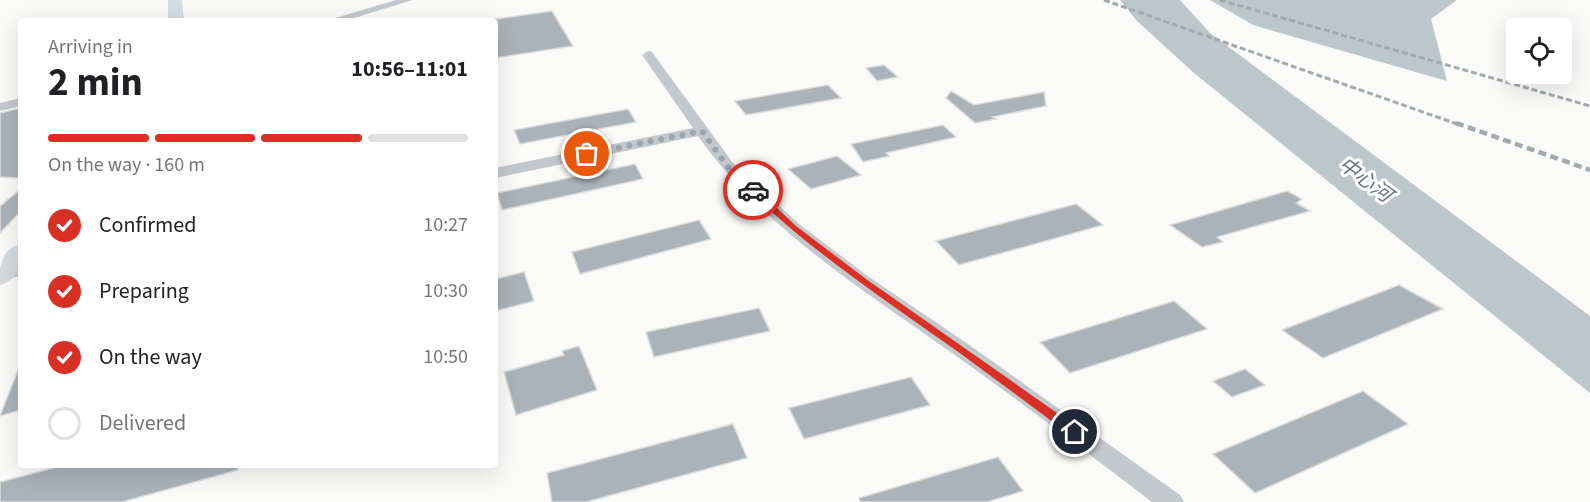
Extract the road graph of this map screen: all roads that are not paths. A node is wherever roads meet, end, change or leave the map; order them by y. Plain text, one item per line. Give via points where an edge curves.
1 (175, 0) edge
2 (408, 0) edge
3 (176, 18) edge
4 (342, 18) edge
5 (648, 54) dead end
6 (18, 103) edge
7 (0, 107) edge
8 (702, 131) junction
9 (498, 172) edge
10 (18, 256) edge
11 (6, 274) edge
12 (1171, 502) edge

1 - 3 street
2 - 4 street
5 - 8 street
6 - 7 street
8 - 9 street
8 - 12 street via 727,166 793,228
10 - 11 street

